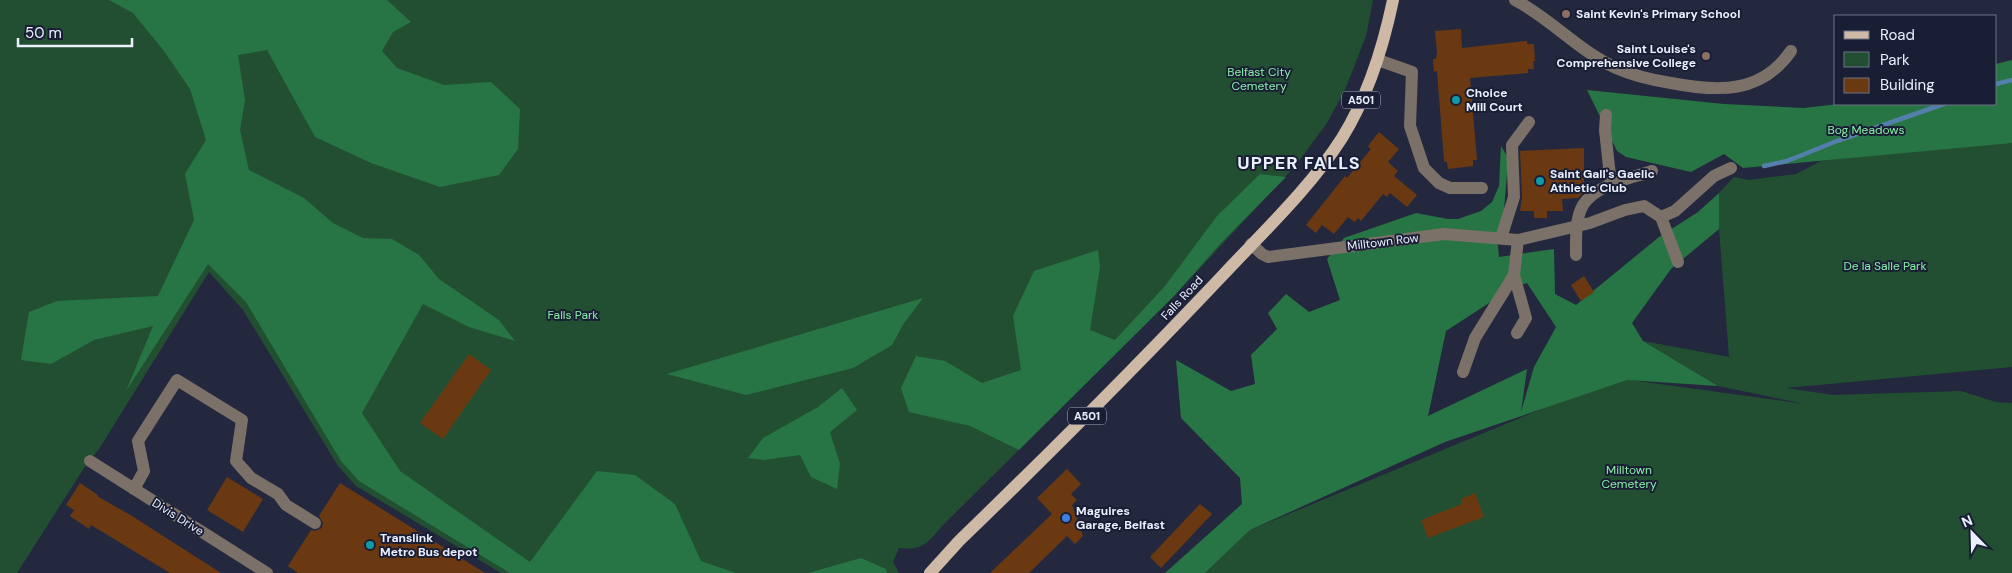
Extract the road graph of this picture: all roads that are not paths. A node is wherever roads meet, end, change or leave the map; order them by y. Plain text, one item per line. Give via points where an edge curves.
1 (1394, 0) edge
2 (1515, 0) edge
3 (1791, 51) dead end
4 (1378, 60) junction
5 (1606, 114) dead end
6 (1529, 122) dead end
7 (1731, 168) dead end
8 (1652, 171) dead end
9 (1611, 185) junction
10 (1482, 188) dead end
11 (1661, 217) junction
12 (1577, 226) junction
13 (1501, 238) junction
14 (1518, 240) junction
15 (1251, 244) junction
16 (1576, 255) dead end
17 (1678, 262) dead end
18 (1514, 275) junction
19 (1517, 333) dead end
20 (1463, 372) dead end
21 (90, 461) dead end
22 (134, 489) junction
23 (315, 523) dead end
24 (267, 573) edge
25 (930, 573) edge

1 - 4 main road, Falls Road / A501
2 - 3 street via 1536,11 1573,41 1616,68 1640,77 1696,88 1730,89 1754,82 1782,65
4 - 10 street via 1412,72 1410,126 1424,168 1439,183 1450,188
4 - 15 main road, Falls Road / A501 via 1352,119 1332,153
5 - 9 street
6 - 13 street via 1512,145 1514,197
7 - 11 street via 1714,176 1675,212
8 - 9 street
9 - 12 street via 1600,189 1584,205
11 - 12 street via 1644,206
11 - 17 street
12 - 14 street
12 - 16 street
13 - 14 street, Milltown Row
13 - 15 street, Milltown Row via 1444,234 1268,257
14 - 18 street
15 - 25 main road, Falls Road / A501 via 1150,352
18 - 19 street via 1526,318
18 - 20 street via 1476,338
21 - 22 street, Divis Drive
22 - 23 street via 144,471 138,441 177,380 242,420 236,461 251,478
22 - 24 street, Divis Drive

